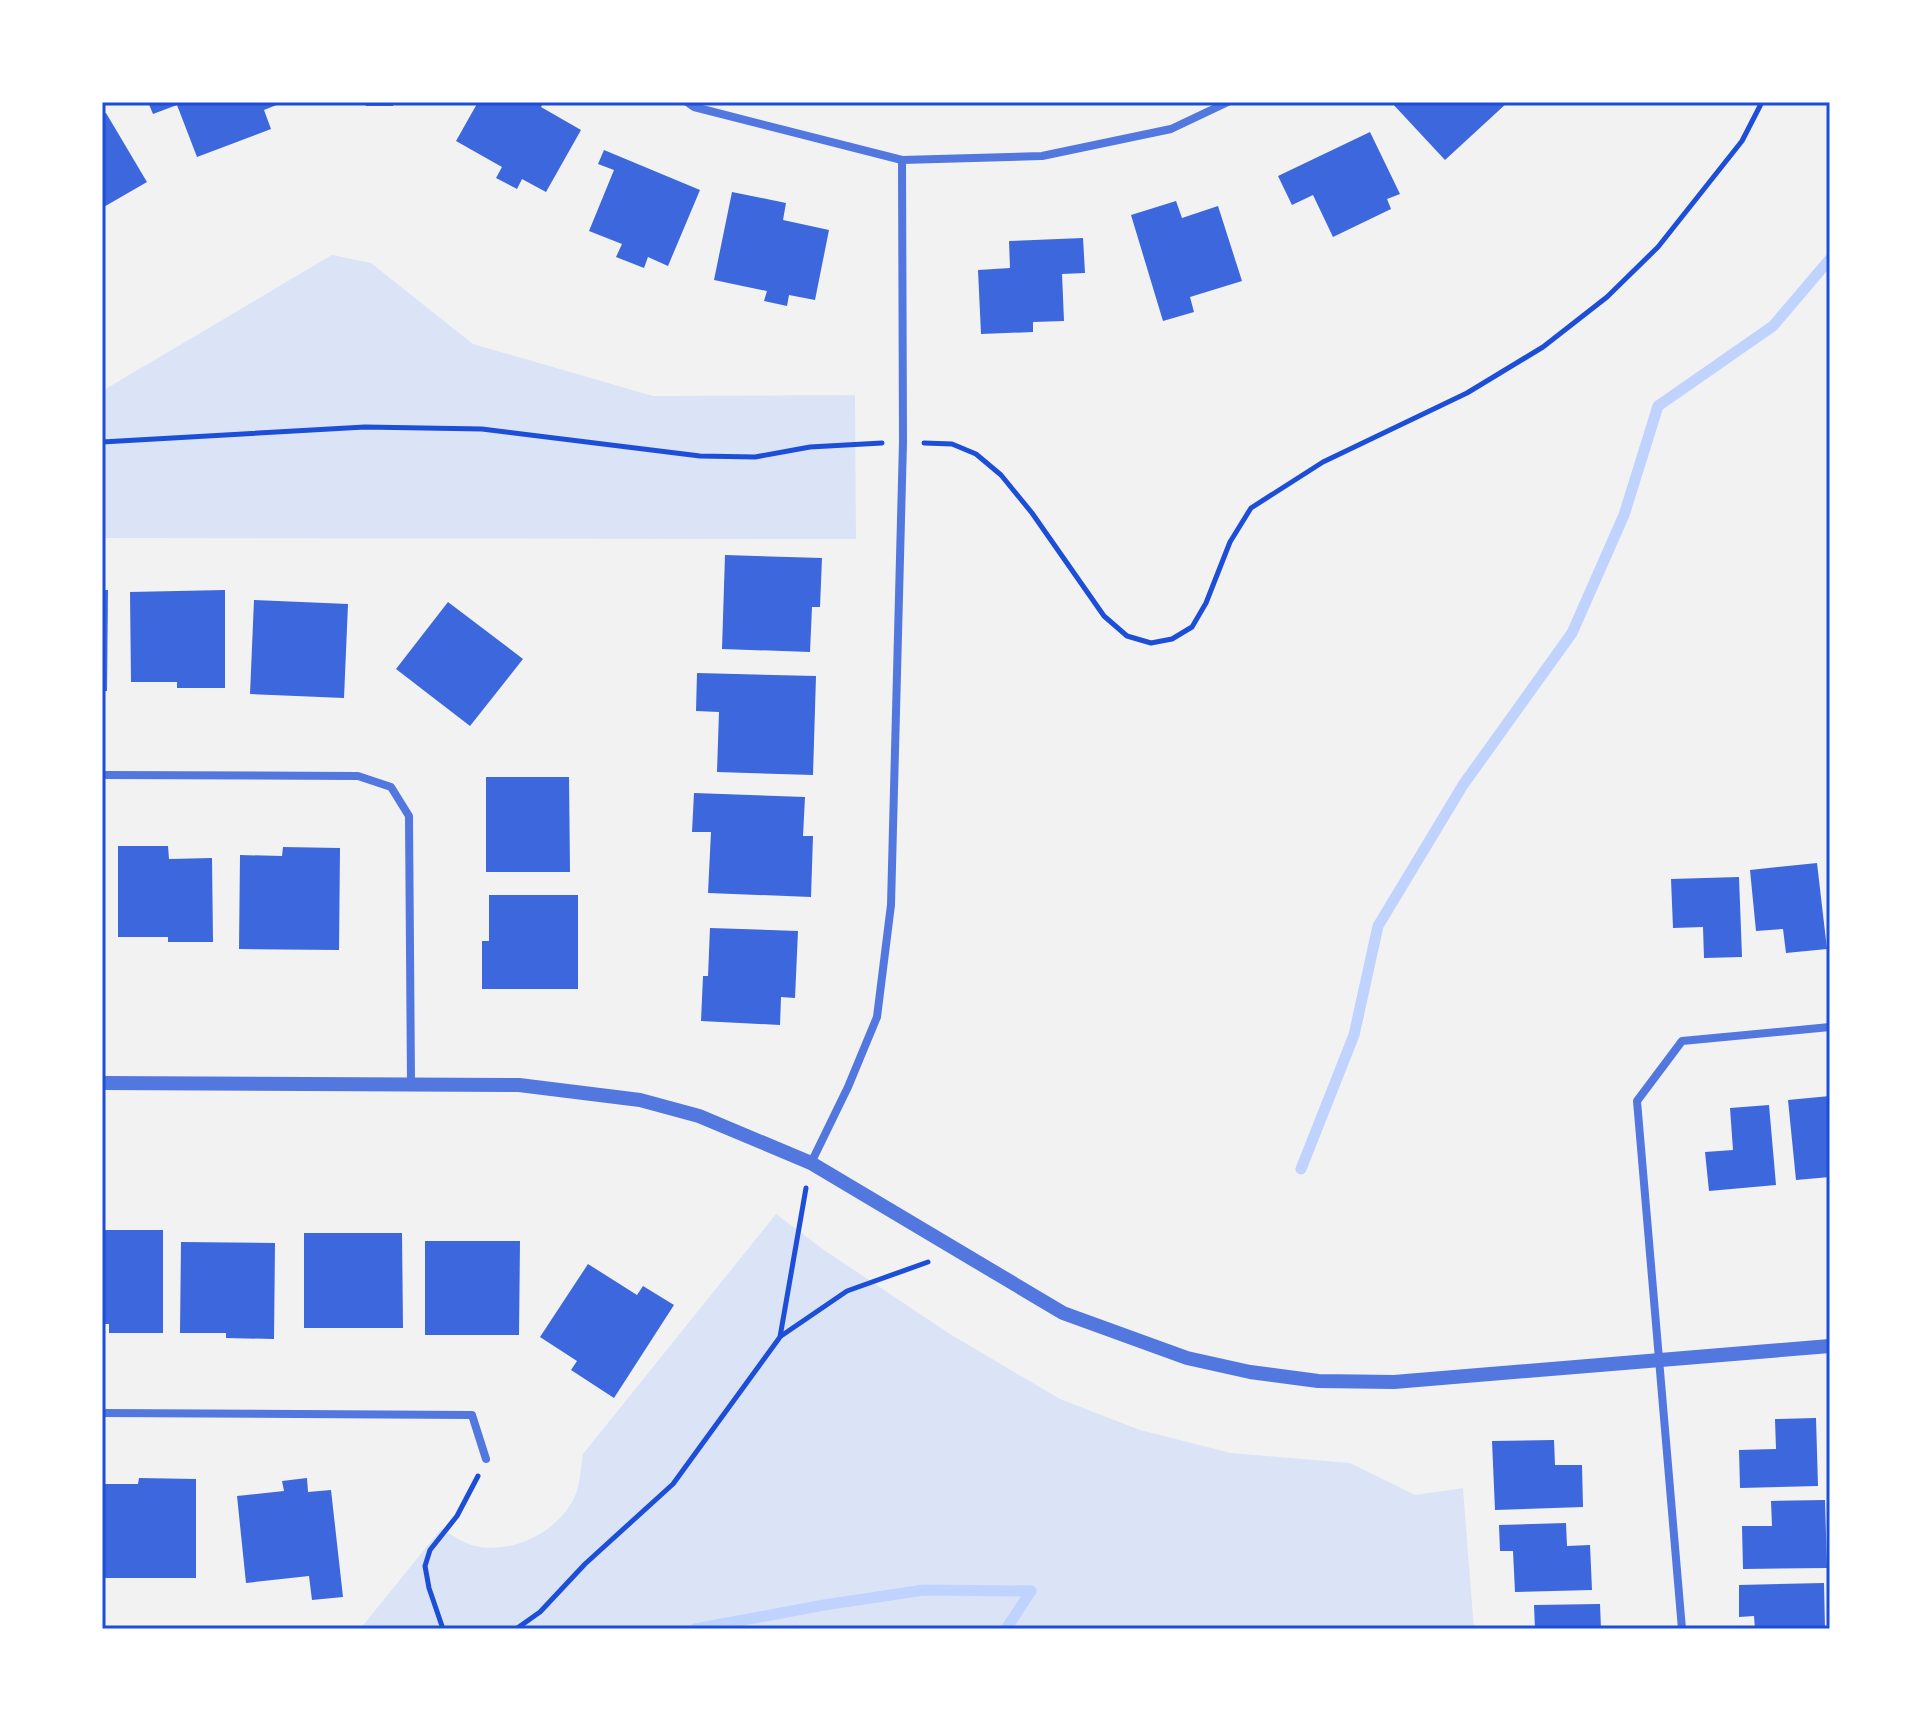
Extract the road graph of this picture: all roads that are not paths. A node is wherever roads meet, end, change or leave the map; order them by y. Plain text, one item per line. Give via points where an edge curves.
1 (687, 102) edge
2 (1228, 102) edge
3 (902, 160) junction
4 (102, 775) edge
5 (1830, 1027) edge
6 (102, 1083) edge
7 (411, 1083) junction
8 (811, 1163) junction
9 (1830, 1346) edge
10 (1659, 1361) junction
11 (102, 1413) edge
12 (486, 1459) road end
13 (1682, 1629) edge

1 - 3 street
2 - 3 street via 1171,129 1042,156
3 - 8 street via 903,442 891,905 877,1017
4 - 7 street via 358,776 391,787 409,816
5 - 10 street via 1682,1041 1637,1101
6 - 7 street
7 - 8 street via 519,1085 640,1100 699,1116
8 - 10 street via 1063,1313 1187,1358 1318,1381 1394,1382
9 - 10 street
10 - 13 street
11 - 12 street via 472,1415

